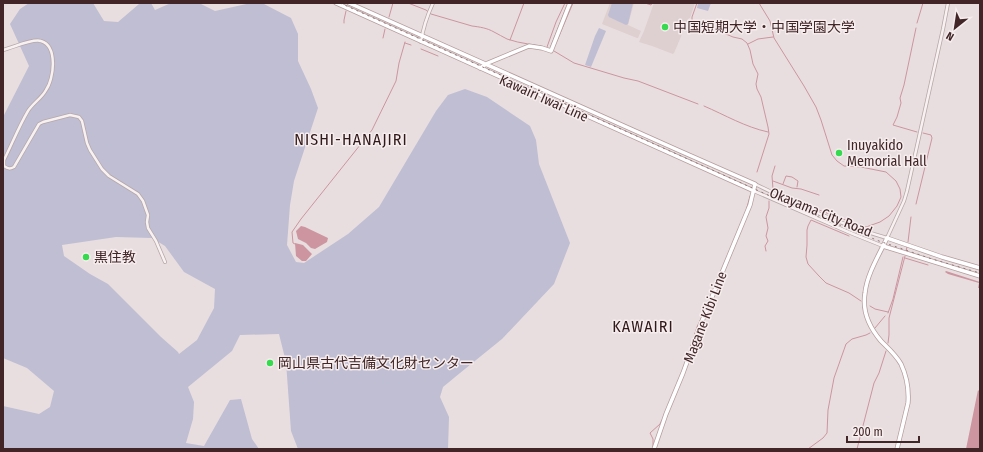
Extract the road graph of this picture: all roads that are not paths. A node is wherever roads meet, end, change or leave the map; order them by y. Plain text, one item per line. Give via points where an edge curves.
1 (336, 3) edge
2 (349, 3) edge
3 (433, 3) edge
4 (570, 3) edge
5 (948, 3) edge
6 (422, 36) junction
7 (421, 42) junction
8 (3, 50) edge
9 (486, 64) junction
10 (480, 68) junction
11 (755, 184) junction
12 (754, 191) junction
13 (887, 238) junction
14 (883, 246) junction
15 (165, 262) dead end
16 (980, 268) edge
17 (980, 276) edge
18 (654, 448) edge
19 (897, 449) edge

1 - 7 main road, Kawairi Iwai Line
2 - 6 main road, Kawairi Iwai Line
3 - 6 street
4 - 9 main road via 551,51 529,46
5 - 13 street via 907,191
6 - 7 street
6 - 9 main road, Kawairi Iwai Line
7 - 10 main road, Kawairi Iwai Line
8 - 15 street via 32,41 41,41 50,49 53,70 48,89 29,110 4,160 4,166 9,169 14,167 39,124 70,114 79,117 86,143 102,169 143,200 148,215 148,228
9 - 10 main road
9 - 11 main road, Kawairi Iwai Line
10 - 12 main road, Kawairi Iwai Line
11 - 12 main road, Magane Kibi Line
11 - 13 street, Okayama City Road via 818,213
12 - 14 street, Okayama City Road
12 - 18 main road, Magane Kibi Line
13 - 14 main road
13 - 16 main road
14 - 17 main road
14 - 19 main road via 868,281 864,301 872,329 901,364 907,381 908,403

